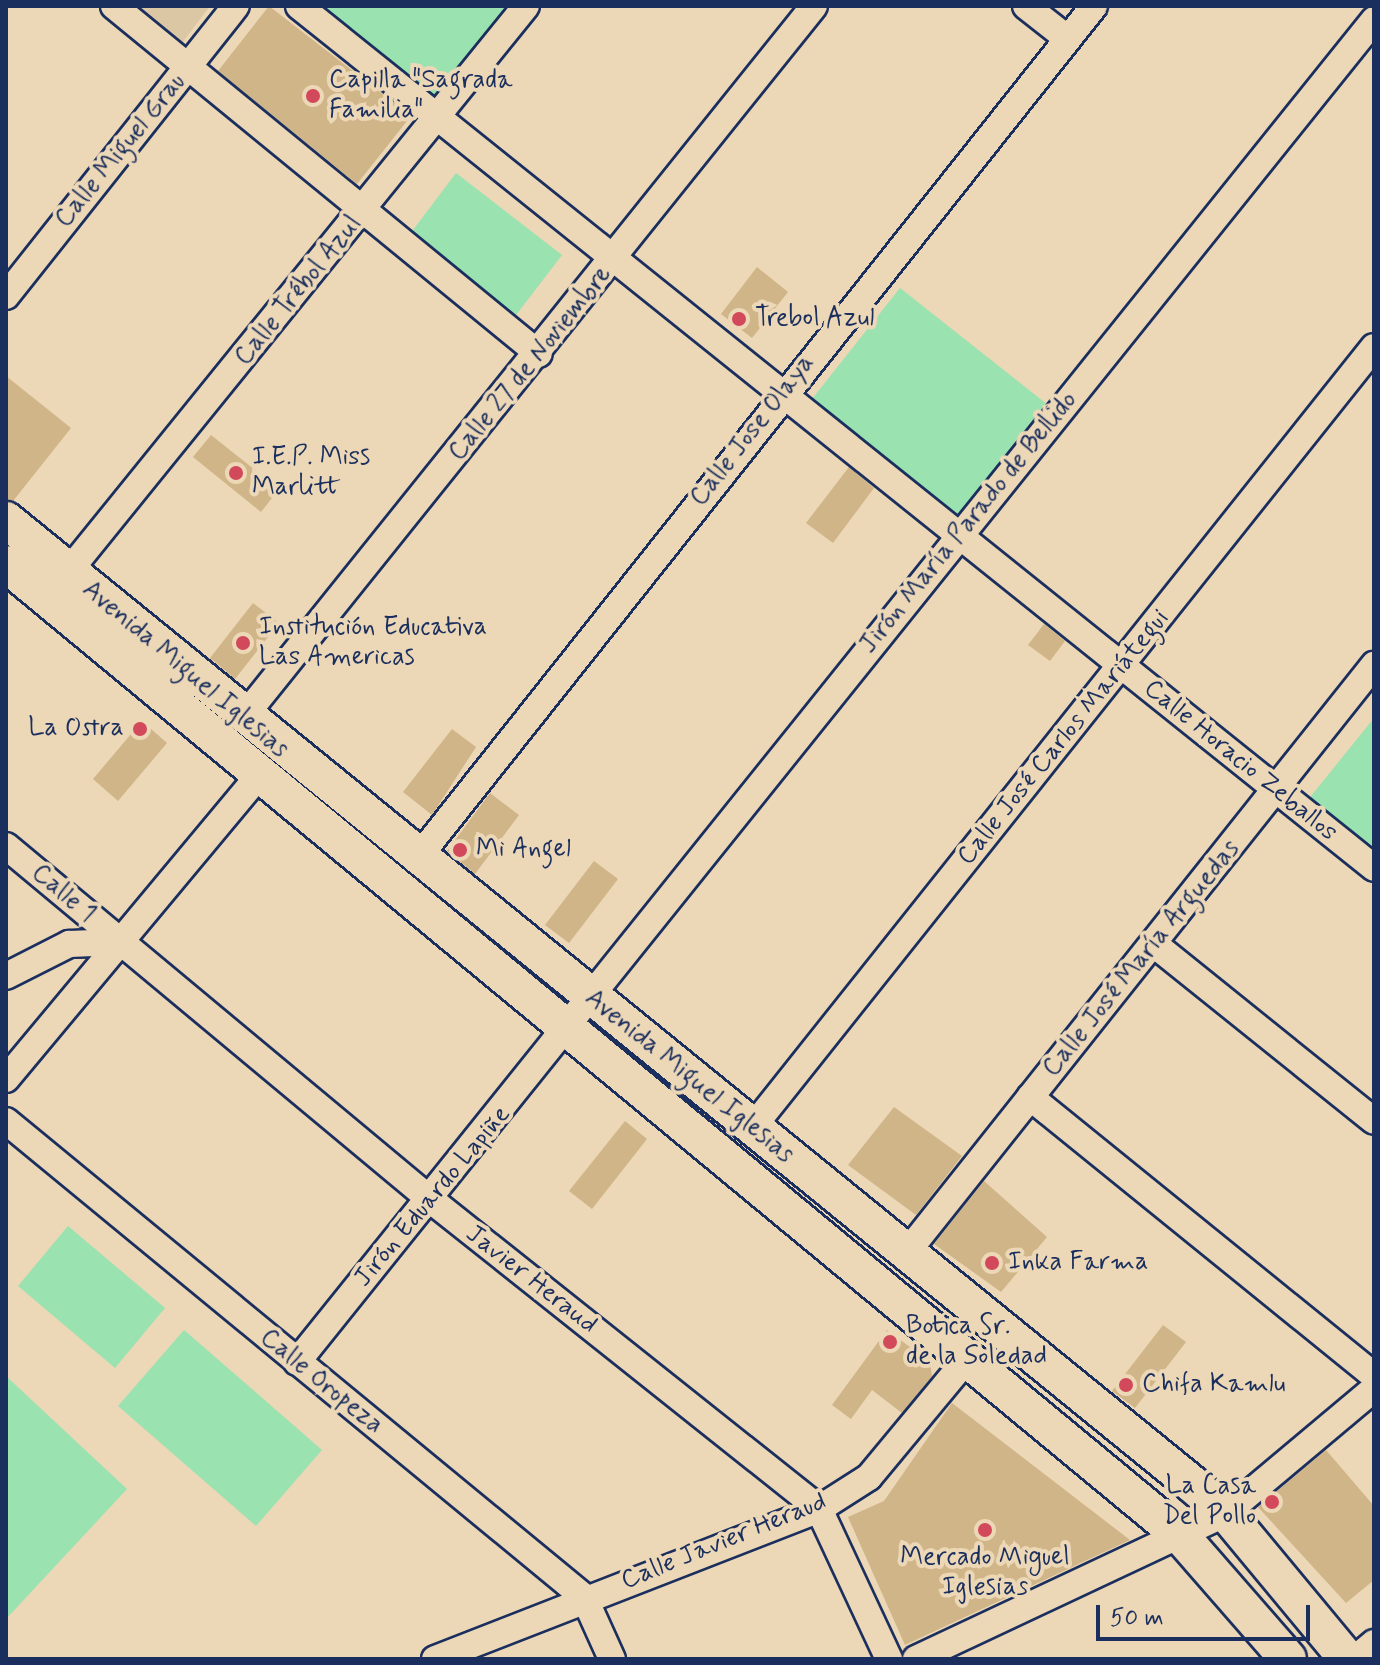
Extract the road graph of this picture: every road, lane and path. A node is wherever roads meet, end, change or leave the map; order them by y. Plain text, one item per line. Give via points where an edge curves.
1 (114, 6) edge
2 (236, 6) edge
3 (299, 6) edge
4 (526, 6) edge
5 (814, 6) edge
6 (1026, 6) edge
7 (1094, 6) edge
8 (1374, 20) edge
9 (1068, 39) junction
10 (188, 68) junction
11 (439, 116) junction
12 (363, 214) junction
13 (616, 260) junction
14 (6, 296) edge
15 (1374, 347) edge
16 (539, 354) junction
17 (781, 395) junction
18 (6, 520) edge
19 (957, 535) junction
20 (6, 564) edge
21 (68, 572) junction
22 (1374, 665) edge
23 (1122, 667) junction
24 (242, 719) junction
25 (261, 773) junction
26 (1277, 790) junction
27 (6, 846) edge
28 (416, 860) junction
29 (1374, 868) edge
30 (119, 942) junction
31 (1154, 944) junction
32 (6, 976) edge
33 (593, 1000) junction
34 (570, 1031) junction
35 (6, 1079) edge
36 (1030, 1097) junction
37 (6, 1121) edge
38 (1374, 1121) edge
39 (752, 1128) junction
40 (431, 1200) junction
41 (908, 1251) junction
42 (967, 1359) junction
43 (297, 1362) junction
44 (1374, 1376) edge
45 (1374, 1389) edge
46 (819, 1509) junction
47 (1226, 1513) junction
48 (1180, 1535) junction
49 (584, 1597) junction
50 (1374, 1643) edge
51 (435, 1659) edge
52 (612, 1659) edge
53 (889, 1659) edge
54 (916, 1659) edge
55 (1288, 1659) edge
56 (1347, 1659) edge
57 (1355, 1659) edge

1 - 10 street
2 - 10 street, Calle Miguel Grau
3 - 11 street, Calle Horacio Zeballos
4 - 11 street, Calle Trébol Azul
5 - 13 street, Calle 27 de Noviembre
6 - 9 street
7 - 9 street, Calle Jose Olaya
8 - 19 street, Jirón María Parado de Bellido
9 - 17 street, Calle Jose Olaya
10 - 12 street
10 - 14 street, Calle Miguel Grau
11 - 12 street, Calle Trébol Azul
11 - 13 street, Calle Horacio Zeballos
12 - 16 street
12 - 21 street, Calle Trébol Azul
13 - 16 street, Calle 27 de Noviembre
13 - 17 street, Calle Horacio Zeballos
15 - 23 street, Calle José Carlos Mariátegui
16 - 24 street, Calle 27 de Noviembre
17 - 19 street, Calle Horacio Zeballos
17 - 28 street, Calle Jose Olaya
18 - 21 main road, Avenida Miguel Iglesias
19 - 23 street, Calle Horacio Zeballos
19 - 33 street, Jirón María Parado de Bellido
20 - 25 main road, Avenida Miguel Iglesias
21 - 24 main road, Avenida Miguel Iglesias
22 - 26 street, Calle José María Arguedas
23 - 26 street, Calle Horacio Zeballos
23 - 39 street, Calle José Carlos Mariátegui
24 - 28 main road, Avenida Miguel Iglesias
25 - 30 street
25 - 34 main road, Avenida Miguel Iglesias
26 - 29 street, Calle Horacio Zeballos
26 - 31 street, Calle José María Arguedas
27 - 30 street, Calle 1
28 - 33 main road, Avenida Miguel Iglesias
30 - 32 street via 69,944
30 - 35 street
30 - 40 street, Javier Heraud
31 - 36 street, Calle José María Arguedas
31 - 38 street
33 - 34 street, Jirón María Parado de Bellido
33 - 39 main road, Avenida Miguel Iglesias
34 - 40 street, Jirón Eduardo Lapiñe
34 - 42 main road, Avenida Miguel Iglesias
36 - 41 street, Calle José María Arguedas
36 - 44 street
37 - 43 street, Calle Oropeza
39 - 41 main road, Avenida Miguel Iglesias
40 - 43 street, Jirón Eduardo Lapiñe
40 - 46 street, Javier Heraud
41 - 47 main road, Avenida Miguel Iglesias
42 - 46 street, Calle Javier Heraud via 869,1477
42 - 48 main road, Avenida Miguel Iglesias
43 - 49 street, Calle Oropeza
45 - 47 street
46 - 49 street, Calle Javier Heraud
46 - 53 street, Javier Heraud
47 - 48 street
47 - 56 main road, Avenida Miguel Iglesias
48 - 54 street
48 - 55 main road, Avenida Miguel Iglesias
49 - 51 street, Calle Javier Heraud
49 - 52 street, Calle Oropeza
50 - 57 street

